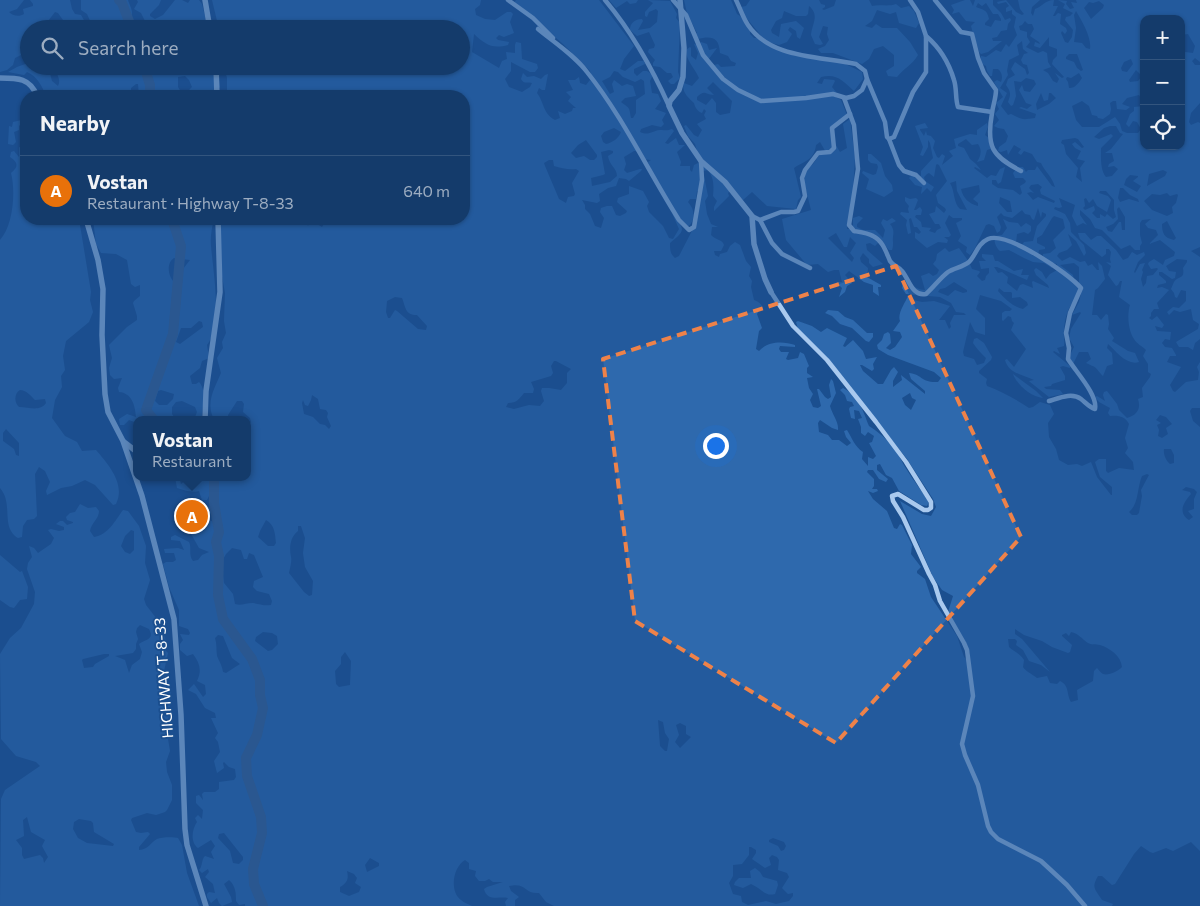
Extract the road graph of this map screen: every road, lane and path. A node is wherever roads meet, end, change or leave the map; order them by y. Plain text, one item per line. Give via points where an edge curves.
1 (205, 0) edge
2 (508, 0) edge
3 (605, 0) edge
4 (673, 0) edge
5 (680, 0) edge
6 (736, 0) edge
7 (910, 0) edge
8 (935, 0) edge
9 (680, 10) junction
10 (208, 20) edge
11 (538, 29) dead end
12 (926, 36) junction
13 (557, 43) junction
14 (216, 75) edge
15 (0, 78) edge
16 (867, 79) junction
17 (34, 90) edge
18 (217, 90) edge
19 (844, 98) junction
20 (669, 106) junction
21 (992, 112) junction
22 (850, 114) junction
23 (889, 139) junction
24 (701, 161) junction
25 (1021, 171) dead end
26 (924, 183) dead end
27 (752, 216) junction
28 (760, 220) junction
29 (88, 225) edge
30 (218, 225) edge
31 (810, 268) dead end
32 (771, 292) joint
33 (1049, 401) dead end
34 (205, 416) edge
35 (123, 441) junction
36 (133, 449) edge
37 (133, 470) edge
38 (137, 481) edge
39 (206, 906) edge
40 (1085, 906) edge

1 - 10 street
2 - 13 street via 533,18
3 - 20 street via 639,46
4 - 9 street
5 - 9 street
6 - 16 street via 747,24 772,45 785,51 856,64 865,71
7 - 12 street
8 - 21 street via 961,32 972,34 984,73 996,90
9 - 19 street via 686,15 703,54 723,79 738,90 761,100 832,94
9 - 20 street via 684,48 682,77 679,90
11 - 13 street
12 - 21 street via 945,59 954,81 958,107
12 - 23 street via 926,72 913,92 894,137
13 - 24 street via 591,77 674,212 689,230 694,227 702,180
14 - 18 street
15 - 17 street via 22,79
16 - 19 street via 862,90
16 - 23 street
19 - 22 street
20 - 24 street
21 - 25 street via 992,149 1000,159
22 - 28 street via 833,127 834,148 818,154 805,170 802,178 805,196 798,211 781,212
22 - 33 street via 856,136 858,169 849,225 854,231 880,241 891,263 901,270 916,292 926,294 949,271 969,262 987,239 994,238 1016,244 1048,260 1081,288 1070,313 1066,333 1068,359 1089,389 1095,409 1080,397
23 - 26 street via 899,165 904,171 916,174
24 - 27 street via 725,182
27 - 28 street
27 - 32 street via 754,244
28 - 31 street via 782,254
29 - 35 street, HIGHWAY T-8-33 via 103,289 105,394 108,412
30 - 34 street via 220,292
32 - 40 street via 793,326 827,360 876,422 932,502 931,508 924,510 898,494 892,496 940,601 967,650 973,696 962,744 991,832 998,839 1041,861
35 - 36 street
35 - 37 street, HIGHWAY T-8-33
38 - 39 street, HIGHWAY T-8-33 via 174,619 185,829

